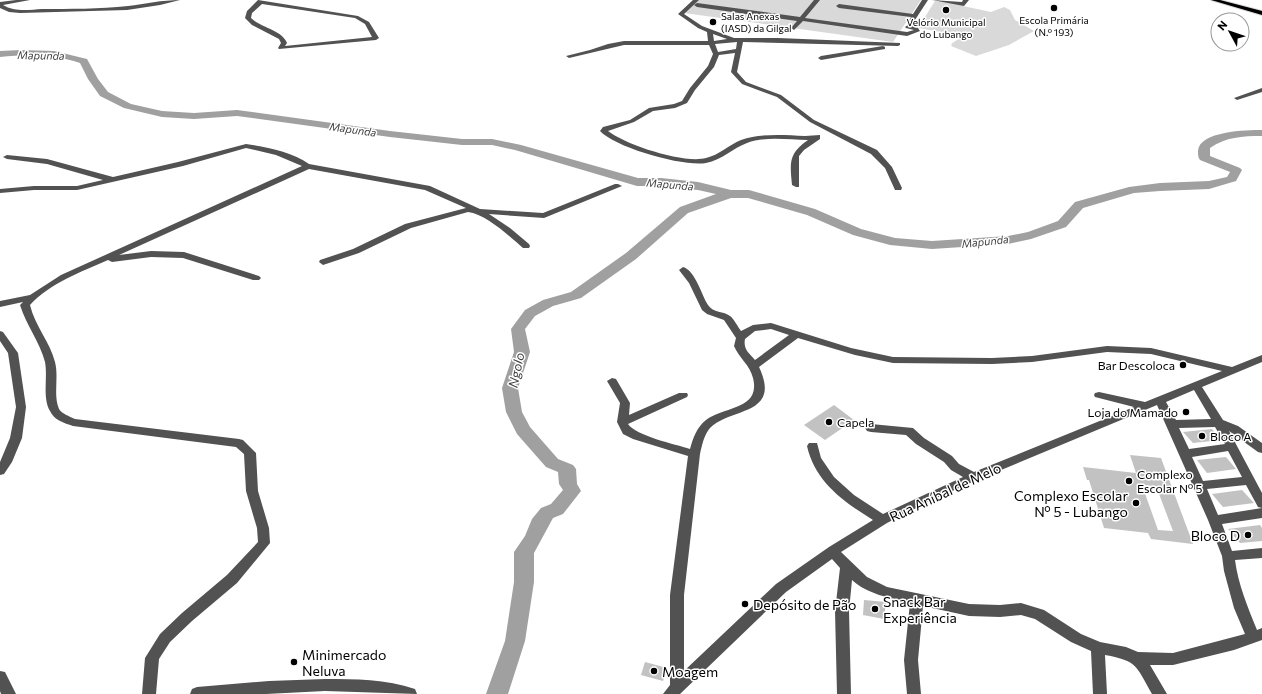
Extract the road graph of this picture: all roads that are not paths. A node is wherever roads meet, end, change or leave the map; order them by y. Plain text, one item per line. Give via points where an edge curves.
1 (26, 0) edge
2 (152, 0) edge
3 (177, 0) edge
4 (817, 0) edge
5 (925, 0) edge
6 (935, 0) edge
7 (966, 0) edge
8 (1214, 0) edge
9 (261, 1) edge
10 (951, 1) edge
11 (696, 2) edge
12 (0, 5) edge
13 (131, 6) junction
14 (839, 6) dead end
15 (946, 8) dead end
16 (1262, 13) edge
17 (915, 16) junction
18 (801, 20) junction
19 (908, 27) junction
20 (794, 28) dead end
21 (710, 32) junction
22 (903, 34) junction
23 (737, 40) junction
24 (711, 43) junction
25 (898, 44) junction
26 (738, 51) junction
27 (716, 54) junction
28 (569, 56) dead end
29 (821, 58) dead end
30 (1262, 90) edge
31 (1238, 98) dead end
32 (829, 131) junction
33 (816, 138) junction
34 (7, 157) dead end
35 (307, 166) junction
36 (111, 180) junction
37 (796, 185) dead end
38 (618, 186) dead end
39 (898, 188) dead end
40 (0, 191) edge
41 (477, 210) junction
42 (526, 246) dead end
43 (98, 261) junction
44 (323, 262) dead end
45 (683, 270) dead end
46 (256, 278) dead end
47 (32, 297) junction
48 (0, 304) edge
49 (0, 334) edge
50 (796, 334) junction
51 (740, 337) junction
52 (1262, 358) edge
53 (754, 366) junction
54 (1233, 370) junction
55 (612, 381) dead end
56 (1196, 385) junction
57 (683, 395) dead end
58 (1099, 395) dead end
59 (1160, 400) junction
60 (1146, 406) junction
61 (622, 422) junction
62 (1219, 423) junction
63 (1172, 424) junction
64 (871, 428) dead end
65 (813, 446) dead end
66 (1231, 447) junction
67 (1262, 449) edge
68 (694, 454) junction
69 (1185, 454) junction
70 (0, 471) edge
71 (973, 477) junction
72 (1249, 480) junction
73 (1199, 486) junction
74 (1262, 504) edge
75 (1262, 513) edge
76 (883, 520) junction
77 (1214, 520) junction
78 (833, 551) junction
79 (1262, 553) edge
80 (1228, 556) junction
81 (847, 567) junction
82 (917, 598) junction
83 (1257, 635) edge
84 (1098, 648) junction
85 (1137, 658) junction
86 (0, 677) edge
87 (674, 691) edge
88 (9, 694) edge
89 (149, 694) edge
90 (197, 694) edge
91 (410, 694) edge
92 (844, 694) edge
93 (914, 694) edge
94 (1100, 694) edge
95 (1160, 694) edge

1 - 12 street
2 - 13 street
3 - 13 street via 150,6
4 - 18 street
5 - 17 street
6 - 10 street
7 - 10 street via 964,4
8 - 16 main road
9 - 9 street via 249,12 248,18 254,24 282,38 284,43 281,48 376,38 371,34 370,26 365,20 356,17
10 - 15 street
11 - 18 street
11 - 21 street via 682,14
12 - 13 street via 16,10 89,11
14 - 17 street
17 - 19 street
18 - 20 street
18 - 22 street
19 - 22 street
19 - 22 street via 917,31
21 - 23 street
21 - 24 street
22 - 25 street
23 - 24 street
23 - 25 street
23 - 26 street
24 - 27 street
24 - 28 street via 624,43
25 - 29 street
26 - 27 street
26 - 32 street via 734,72 744,83 779,96 801,114
27 - 33 street via 712,66 681,105 651,109 632,121 604,131 611,137 643,150 680,160 695,161 714,158 748,140
30 - 31 street
32 - 33 street
32 - 39 street via 874,152 888,167
33 - 37 street via 797,151 794,157
34 - 36 street via 45,160
35 - 36 street via 256,147 246,146
35 - 41 street via 427,188
35 - 43 street via 220,208
36 - 40 street via 77,188
38 - 41 street via 544,216
41 - 42 street
41 - 44 street via 459,211 422,221 356,251
43 - 46 street via 151,254 184,255
43 - 47 street via 44,288
45 - 51 street via 693,283 705,308 727,318
47 - 48 street
47 - 89 street via 25,305 27,316 41,339 50,362 54,409 60,417 72,422 239,443 250,453 252,491 263,528 264,543 232,579 165,638 152,658
49 - 70 street via 13,353 21,408 16,438
50 - 51 street via 764,326 754,328
50 - 53 street
50 - 54 street via 871,356 894,360 1032,360 1106,349 1151,351
51 - 53 street via 741,350
52 - 54 street, Rua Aníbal de Melo
53 - 68 street via 760,390 756,399 706,426
54 - 56 street, Rua Aníbal de Melo
55 - 61 street via 625,403
56 - 59 street, Rua Aníbal de Melo
56 - 62 street
57 - 61 street
58 - 60 street
59 - 60 street, Rua Aníbal de Melo
59 - 63 street
60 - 71 street, Rua Aníbal de Melo
61 - 68 street via 627,431 637,436
62 - 63 street
62 - 66 street
62 - 67 street via 1234,429
63 - 69 street
64 - 71 street via 909,431 955,467
65 - 76 street via 814,456 828,478 853,500
66 - 69 street
66 - 72 street
68 - 87 street via 677,595
69 - 73 street
71 - 76 street, Rua Aníbal de Melo
72 - 73 street
72 - 74 street
73 - 77 street
75 - 77 street
76 - 78 street, Rua Aníbal de Melo
77 - 80 street
78 - 81 street
78 - 87 street, Rua Aníbal de Melo via 781,588
79 - 80 street
80 - 83 street via 1241,608
81 - 82 street via 862,581 885,592
81 - 92 street via 842,611
82 - 84 street via 969,610 1021,609 1033,612
82 - 93 street via 912,664
83 - 85 street via 1234,644 1172,659
84 - 85 street via 1126,653
84 - 94 street
85 - 95 street
86 - 88 street
90 - 91 street via 261,687 349,684

